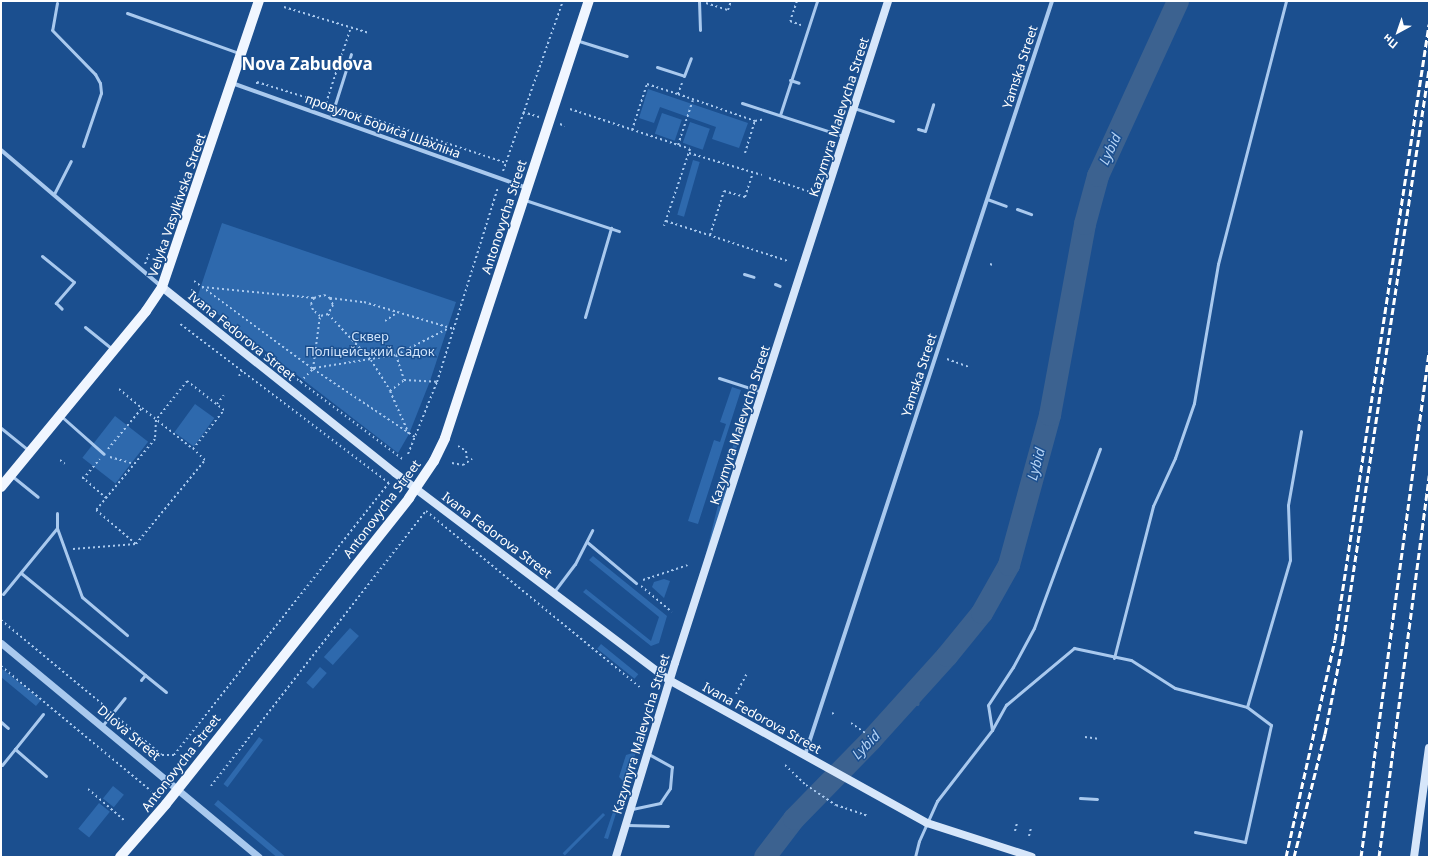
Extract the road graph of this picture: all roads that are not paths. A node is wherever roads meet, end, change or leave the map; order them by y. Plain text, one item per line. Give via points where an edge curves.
1 (259, 1) edge
2 (589, 1) edge
3 (699, 1) edge
4 (817, 1) edge
5 (888, 1) edge
6 (1052, 1) edge
7 (1286, 1) edge
8 (57, 3) dead end
9 (127, 13) dead end
10 (700, 30) dead end
11 (576, 40) junction
12 (241, 54) junction
13 (351, 54) dead end
14 (626, 56) dead end
15 (691, 58) dead end
16 (657, 66) dead end
17 (790, 80) junction
18 (232, 82) junction
19 (799, 83) dead end
20 (742, 103) dead end
21 (933, 104) dead end
22 (854, 108) junction
23 (780, 115) junction
24 (331, 117) junction
25 (892, 121) dead end
26 (918, 129) dead end
27 (845, 137) junction
28 (83, 146) dead end
29 (1, 150) edge
30 (71, 160) dead end
31 (527, 188) junction
32 (54, 194) junction
33 (524, 199) junction
34 (987, 199) junction
35 (1006, 206) dead end
36 (1017, 209) dead end
37 (1031, 214) dead end
38 (611, 228) junction
39 (619, 231) dead end
40 (42, 256) dead end
41 (744, 274) dead end
42 (754, 277) dead end
43 (775, 284) dead end
44 (780, 286) dead end
45 (162, 287) junction
46 (62, 309) dead end
47 (585, 317) dead end
48 (85, 327) dead end
49 (113, 350) junction
50 (719, 378) dead end
51 (764, 392) junction
52 (60, 414) junction
53 (1, 428) edge
54 (1301, 431) dead end
55 (1100, 449) dead end
56 (29, 452) junction
57 (104, 454) road end
58 (11, 474) junction
59 (1, 486) edge
60 (416, 489) junction
61 (38, 497) dead end
62 (57, 513) dead end
63 (57, 528) junction
64 (592, 530) dead end
65 (587, 542) junction
66 (21, 573) junction
67 (636, 582) road end
68 (553, 593) junction
69 (3, 594) dead end
70 (127, 635) dead end
71 (1, 643) edge
72 (1114, 658) junction
73 (145, 675) junction
74 (141, 680) dead end
75 (669, 680) junction
76 (166, 692) dead end
77 (125, 698) dead end
78 (1248, 707) junction
79 (43, 714) dead end
80 (1, 722) edge
81 (102, 726) junction
82 (8, 728) dead end
83 (992, 730) junction
84 (1429, 748) edge
85 (15, 749) junction
86 (647, 753) junction
87 (805, 755) junction
88 (2, 765) edge
89 (46, 776) dead end
90 (1426, 786) edge
91 (178, 789) junction
92 (1080, 798) dead end
93 (1097, 799) dead end
94 (630, 810) junction
95 (927, 822) junction
96 (626, 824) junction
97 (668, 826) dead end
98 (1195, 832) dead end
99 (120, 857) edge
100 (259, 857) edge
101 (616, 857) edge
102 (915, 857) edge
103 (1032, 857) edge
104 (1414, 857) edge

1 - 12 main road, Velyka Vasylkivska Street
2 - 11 main road, Antonovycha Street
3 - 10 lane
4 - 17 lane
5 - 22 main road, Kazymyra Malevycha Street
6 - 34 street, Yamska Street
7 - 72 lane via 1218,264 1194,402 1175,458 1153,506
8 - 28 lane via 52,30 95,74 100,83 101,93
9 - 12 lane
11 - 14 lane
11 - 31 main road, Antonovycha Street
12 - 18 main road, Velyka Vasylkivska Street
13 - 24 lane
15 - 16 lane via 684,76
17 - 19 lane
17 - 23 lane
18 - 24 street, провулок Бориса Шахліна
18 - 45 main road, Velyka Vasylkivska Street
20 - 23 lane
21 - 26 lane via 925,131
22 - 25 lane
22 - 27 main road, Kazymyra Malevycha Street
23 - 27 lane
24 - 31 street, провулок Бориса Шахліна
27 - 51 main road, Kazymyra Malevycha Street
29 - 32 street, Ivana Fedorova Street
30 - 32 lane
31 - 33 main road, Antonovycha Street
32 - 45 street, Ivana Fedorova Street
33 - 38 lane
33 - 60 main road, Antonovycha Street via 445,438
34 - 35 lane
34 - 87 street, Yamska Street
36 - 37 lane
38 - 39 lane
38 - 47 lane
40 - 46 lane via 74,282 56,303
41 - 42 lane
43 - 44 lane
45 - 49 main road, Velyka Vasylkivska Street
45 - 60 main road, Ivana Fedorova Street
48 - 49 lane
49 - 52 main road, Velyka Vasylkivska Street
50 - 51 lane
51 - 75 main road, Kazymyra Malevycha Street
52 - 56 main road, Velyka Vasylkivska Street
52 - 57 lane
53 - 56 lane
54 - 78 lane via 1288,505 1290,560
55 - 83 lane via 1034,628 988,705
56 - 58 main road, Velyka Vasylkivska Street
58 - 59 main road, Velyka Vasylkivska Street
58 - 61 lane
60 - 68 main road, Ivana Fedorova Street
60 - 91 main road, Antonovycha Street
62 - 63 lane
63 - 66 lane
63 - 70 lane via 82,597
64 - 65 lane
65 - 67 lane
65 - 68 lane
66 - 69 lane
66 - 73 lane
68 - 75 main road, Ivana Fedorova Street
71 - 81 street, Dilova Street
72 - 78 lane via 1131,660 1175,688
72 - 83 lane via 1074,648 1006,705
73 - 74 lane
73 - 76 lane
75 - 86 main road, Kazymyra Malevycha Street
75 - 87 main road, Ivana Fedorova Street
77 - 81 lane
78 - 98 lane via 1271,725 1245,842
79 - 85 lane
80 - 82 lane
81 - 91 street, Dilova Street
83 - 95 lane via 937,800
84 - 90 main road
85 - 88 lane
85 - 89 lane
86 - 94 main road, Kazymyra Malevycha Street
86 - 94 lane via 672,767 670,788 660,803
87 - 95 main road, Ivana Fedorova Street
90 - 104 main road
91 - 99 main road, Antonovycha Street
91 - 100 street, Dilova Street
92 - 93 lane
94 - 96 main road, Kazymyra Malevycha Street
95 - 102 lane
95 - 103 main road, Ivana Fedorova Street
96 - 97 lane
96 - 101 main road, Kazymyra Malevycha Street

